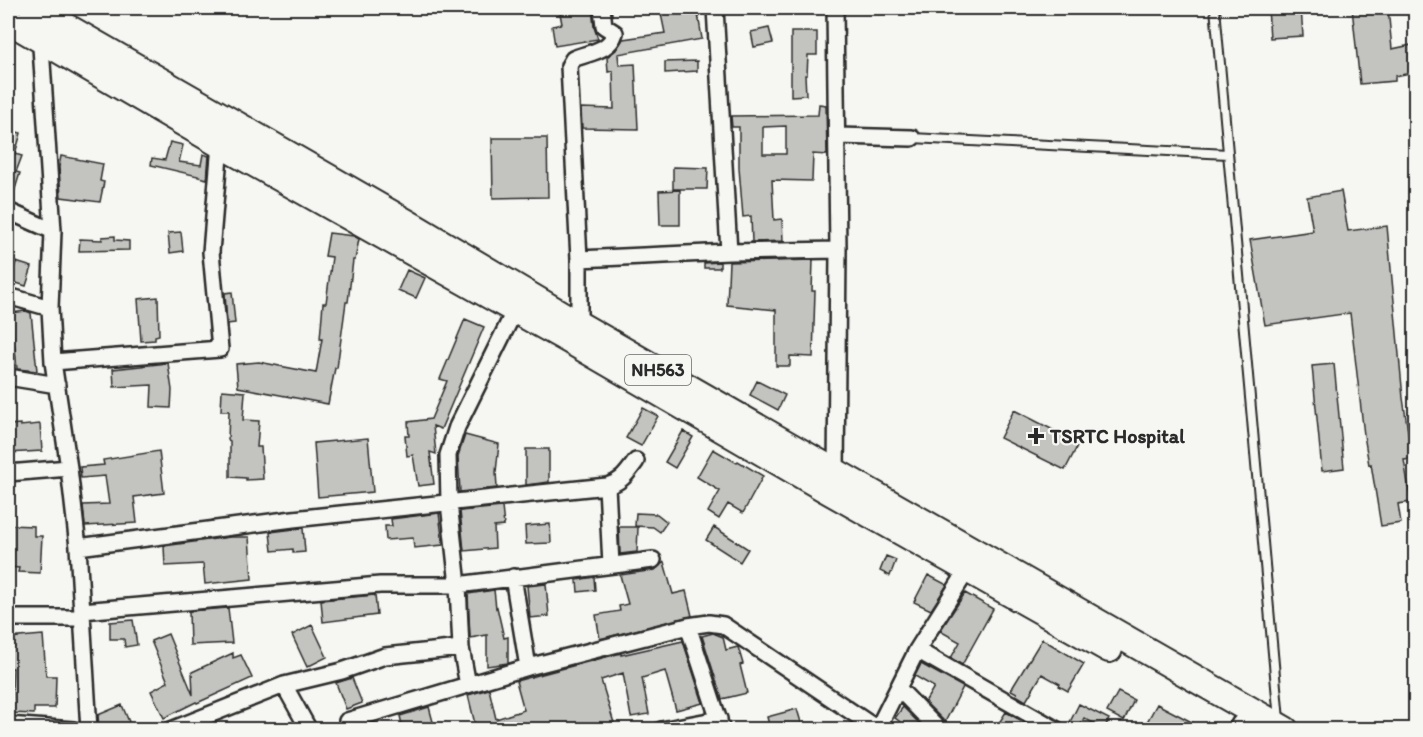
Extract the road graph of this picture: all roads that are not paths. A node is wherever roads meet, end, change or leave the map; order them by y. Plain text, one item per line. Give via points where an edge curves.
1 (602, 8) edge
2 (715, 8) edge
3 (836, 8) edge
4 (1215, 8) edge
5 (8, 20) edge
6 (42, 22) edge
7 (838, 136) junction
8 (912, 138) joint
9 (220, 144) junction
10 (1228, 154) junction
11 (8, 211) edge
12 (53, 231) junction
13 (838, 250) junction
14 (729, 252) junction
15 (579, 259) junction
16 (8, 296) edge
17 (50, 308) junction
18 (515, 310) junction
19 (579, 325) junction
20 (53, 362) junction
21 (8, 377) edge
22 (57, 385) junction
23 (636, 461) dead end
24 (69, 468) junction
25 (8, 473) edge
26 (836, 473) junction
27 (607, 486) junction
28 (449, 503) junction
29 (78, 547) junction
30 (653, 560) dead end
31 (611, 565) junction
32 (968, 570) junction
33 (513, 577) junction
34 (458, 585) junction
35 (82, 615) junction
36 (8, 618) edge
37 (688, 626) junction
38 (461, 648) junction
39 (917, 650) junction
40 (528, 667) junction
41 (284, 685) junction
42 (468, 685) junction
43 (898, 688) junction
44 (347, 721) dead end
45 (721, 724) edge
46 (8, 725) edge
47 (1242, 727) edge
48 (1281, 728) edge
49 (74, 729) edge
50 (88, 729) edge
51 (171, 729) edge
52 (309, 729) edge
53 (661, 729) edge
54 (877, 729) edge
55 (939, 729) edge
56 (1057, 729) edge

1 - 15 street via 604,26 615,33 612,41 573,58 569,66
2 - 14 street
3 - 7 street
4 - 10 lane
5 - 6 highway, NH563
6 - 9 highway, NH563
6 - 12 street
6 - 19 highway, NH563 via 416,228
7 - 8 street
7 - 13 street
8 - 10 lane
9 - 18 highway, NH563
9 - 20 street via 211,252 220,349
10 - 48 lane
11 - 12 street
12 - 17 street
13 - 14 street
13 - 26 street
14 - 15 street
15 - 19 street
16 - 17 street
17 - 20 street
18 - 28 street via 451,442
18 - 32 highway, NH563
19 - 26 highway, NH563
20 - 22 street
21 - 22 street
22 - 24 street
23 - 27 street via 624,478
24 - 25 street
24 - 29 street
26 - 48 highway, NH563
27 - 28 street
27 - 31 street
28 - 29 street
28 - 34 street
29 - 35 street
30 - 31 street
31 - 33 street
32 - 39 street
32 - 47 highway, NH563
33 - 34 street
33 - 40 street
34 - 35 street via 380,585
34 - 38 street
35 - 36 street
35 - 50 street
37 - 40 street
37 - 45 street
37 - 54 street via 723,624
38 - 41 street via 385,656
38 - 42 street
39 - 43 street
39 - 56 street
40 - 42 street
41 - 51 street
41 - 52 street
42 - 44 street
43 - 54 street
43 - 55 street
45 - 53 street
46 - 49 street

